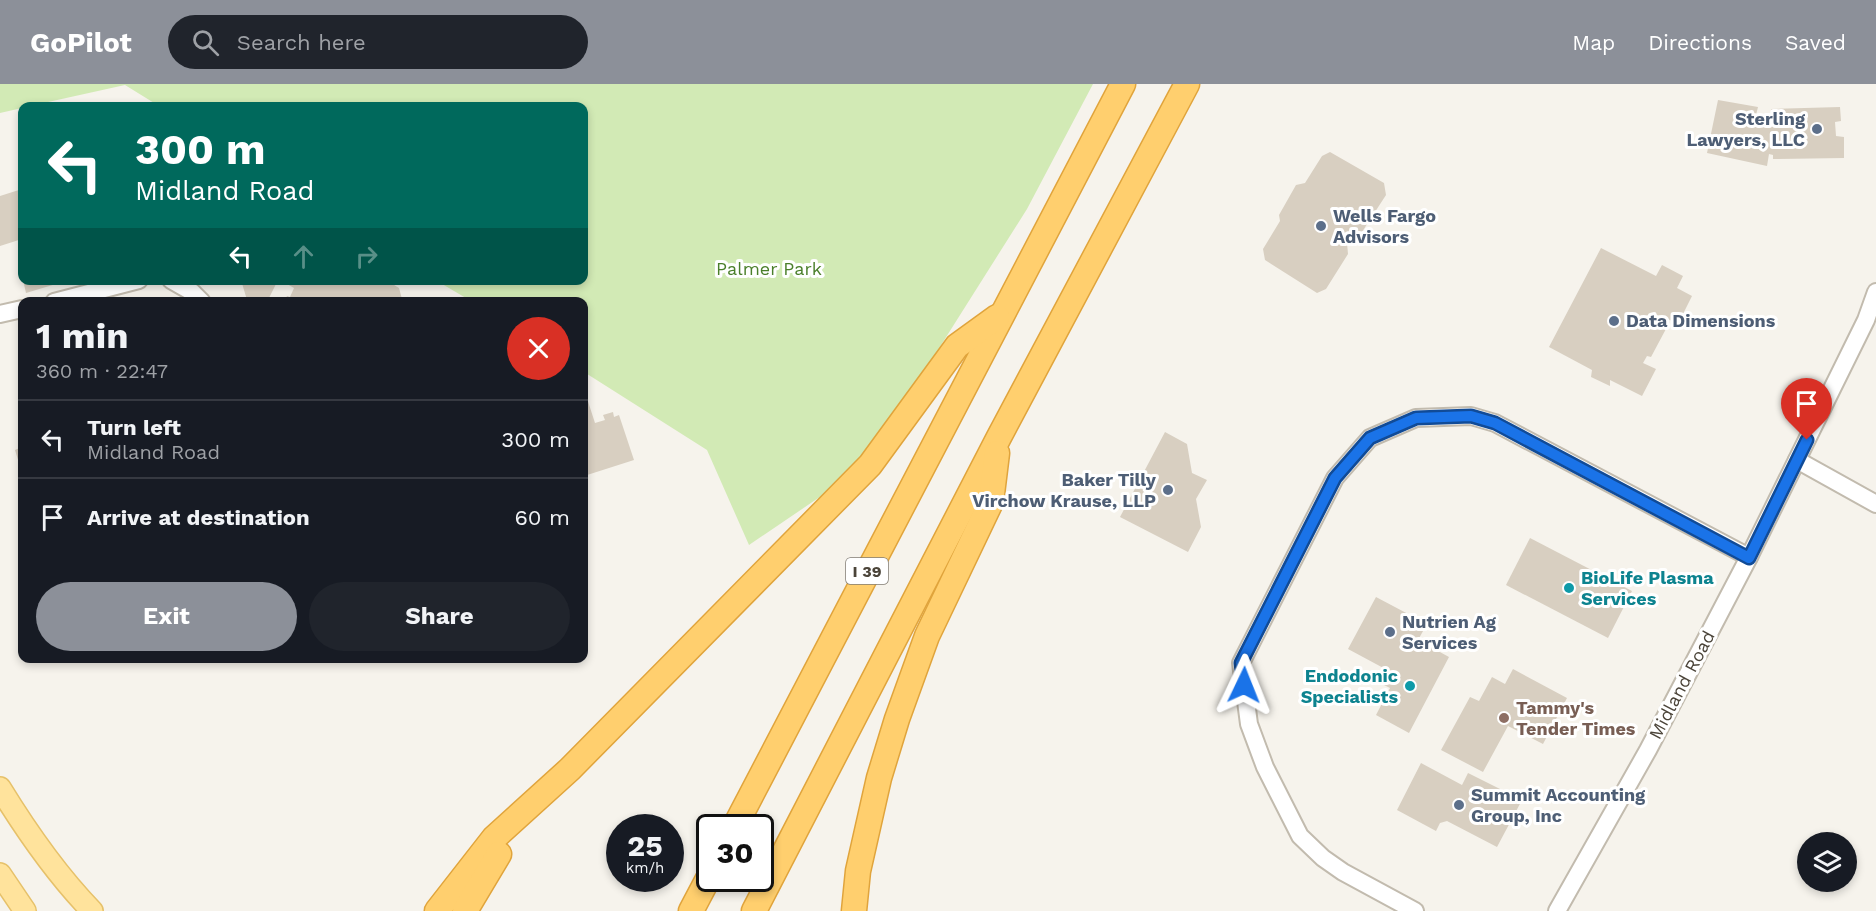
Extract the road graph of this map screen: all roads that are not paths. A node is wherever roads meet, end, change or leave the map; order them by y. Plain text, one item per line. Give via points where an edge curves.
1 (1123, 84) edge
2 (1187, 84) edge
3 (120, 285) edge
4 (180, 285) edge
5 (1876, 292) edge
6 (73, 297) edge
7 (197, 297) edge
8 (18, 310) edge
9 (0, 314) edge
10 (1001, 314) junction
11 (999, 438) junction
12 (1797, 460) junction
13 (1876, 504) edge
14 (1749, 558) junction
15 (0, 788) edge
16 (542, 797) junction
17 (741, 814) edge
18 (0, 874) edge
19 (701, 892) edge
20 (25, 911) edge
21 (92, 911) edge
22 (437, 911) edge
23 (465, 911) edge
24 (691, 911) edge
25 (754, 911) edge
26 (854, 911) edge
27 (1415, 911) edge
28 (1557, 911) edge

1 - 10 highway, I 39
2 - 11 highway
3 - 6 street
4 - 7 street
5 - 12 street, Midland Road
8 - 9 street
10 - 16 highway via 957,346 870,465
10 - 17 highway, I 39
11 - 25 highway
11 - 26 highway via 991,502 927,636 897,719 858,871
12 - 13 street
12 - 14 street, Midland Road
14 - 27 street via 1495,423 1471,416 1416,418 1370,438 1335,478 1241,663 1249,724 1265,767 1300,836 1343,872
14 - 28 street, Midland Road via 1648,750
15 - 21 main road via 69,888
16 - 22 highway via 495,838
16 - 23 highway via 504,846
18 - 20 main road
19 - 24 highway

